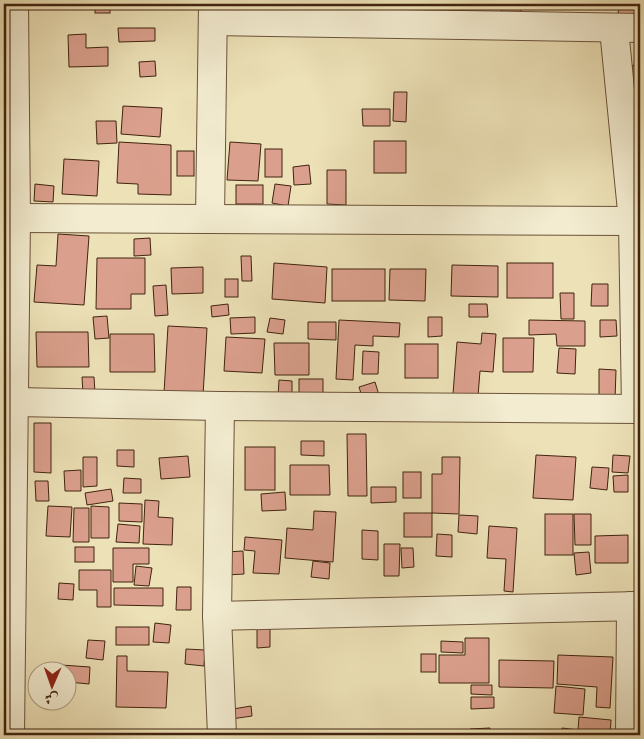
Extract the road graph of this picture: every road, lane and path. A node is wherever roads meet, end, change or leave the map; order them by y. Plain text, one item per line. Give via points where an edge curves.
1 (14, 4) edge
2 (213, 13) edge
3 (627, 28) edge
4 (16, 218) junction
5 (210, 218) junction
6 (633, 221) junction
7 (9, 295) edge
8 (15, 402) junction
9 (220, 406) junction
10 (638, 409) edge
11 (636, 606) edge
12 (217, 616) junction
13 (10, 735) edge
14 (222, 735) edge
15 (630, 735) edge

1 - 4 street
2 - 3 street
2 - 5 street
3 - 6 street
4 - 5 street
4 - 7 street
5 - 6 street
6 - 10 street
7 - 8 street
8 - 9 street
8 - 13 street
9 - 10 street
9 - 12 street
11 - 12 street
11 - 15 street
12 - 14 street

